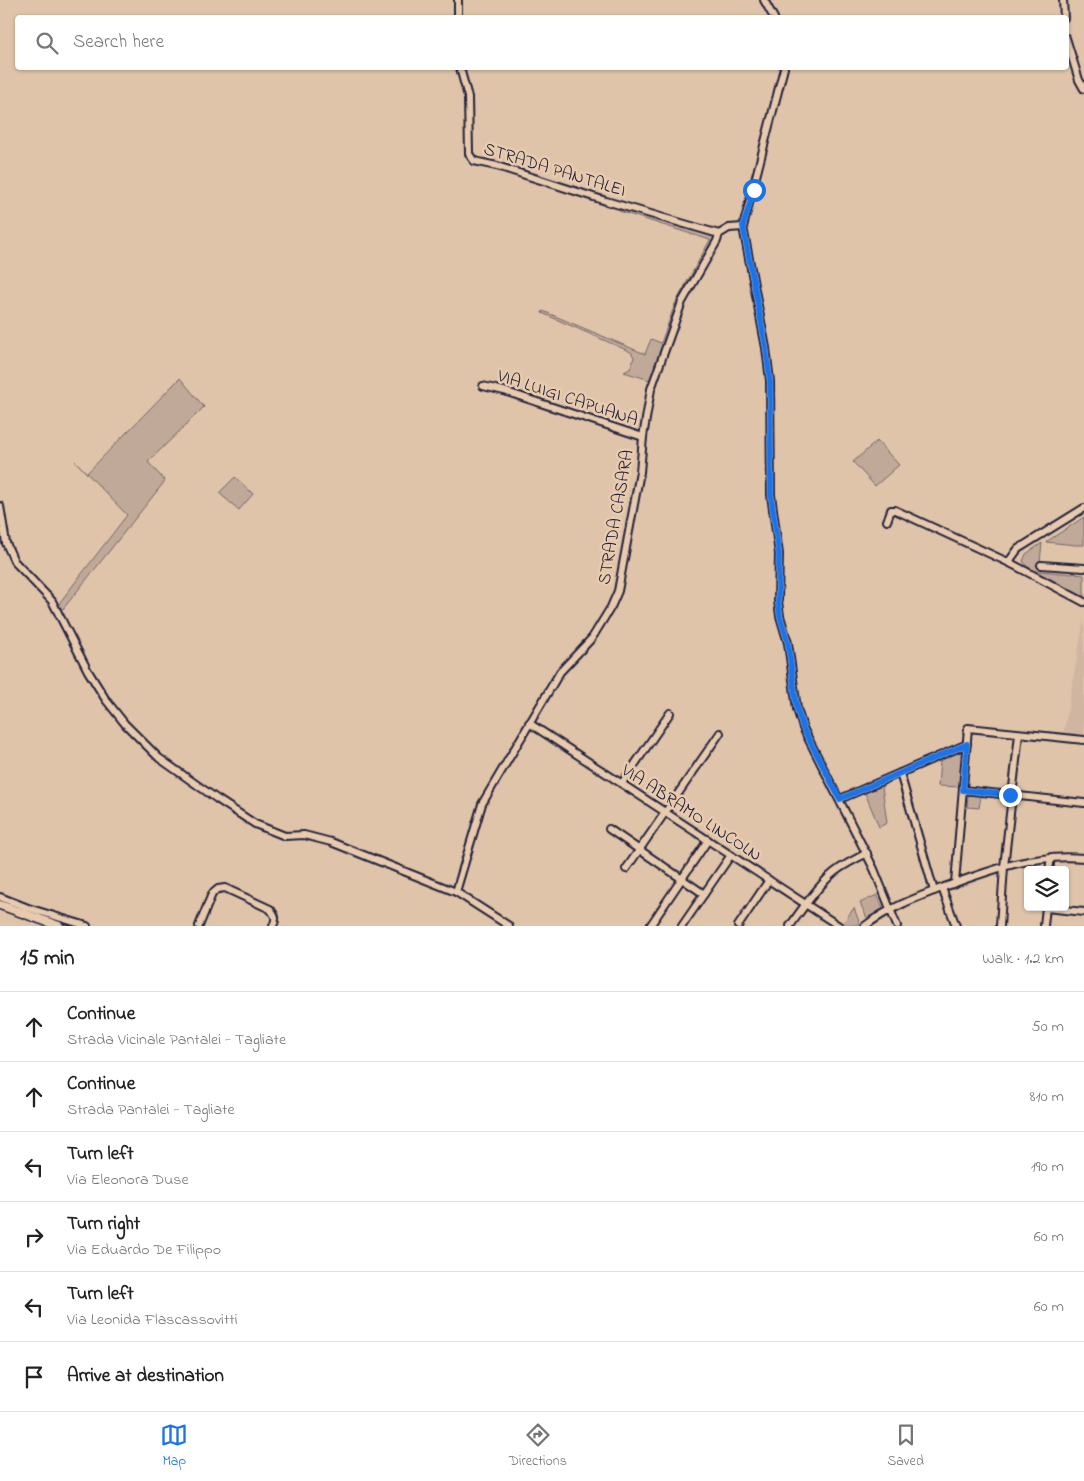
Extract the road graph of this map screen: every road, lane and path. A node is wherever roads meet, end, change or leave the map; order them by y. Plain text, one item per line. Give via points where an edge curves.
1 (458, 0) edge
2 (764, 0) edge
3 (1063, 0) edge
4 (458, 15) edge
5 (772, 15) edge
6 (1064, 15) edge
7 (1069, 48) edge
8 (461, 70) edge
9 (783, 70) edge
10 (1084, 89) edge
11 (743, 226) junction
12 (719, 234) junction
13 (483, 386) dead end
14 (643, 437) junction
15 (0, 506) edge
16 (1084, 508) edge
17 (887, 521) dead end
18 (1012, 564) junction
19 (1041, 566) dead end
20 (1084, 568) edge
21 (1084, 602) edge
22 (670, 713) dead end
23 (530, 723) junction
24 (720, 733) dead end
25 (1019, 734) junction
26 (1084, 740) edge
27 (967, 744) junction
28 (900, 773) junction
29 (622, 783) junction
30 (963, 790) junction
31 (1012, 795) junction
32 (840, 799) junction
33 (1084, 803) edge
34 (666, 812) junction
35 (609, 829) dead end
36 (708, 840) junction
37 (640, 850) junction
38 (867, 853) junction
39 (731, 855) junction
40 (1051, 857) junction
41 (1084, 858) edge
42 (1050, 866) edge
43 (1004, 867) junction
44 (626, 869) dead end
45 (682, 878) junction
46 (769, 880) junction
47 (954, 884) junction
48 (942, 888) junction
49 (934, 891) junction
50 (456, 892) junction
51 (704, 894) junction
52 (0, 897) edge
53 (0, 904) edge
54 (806, 904) junction
55 (889, 909) junction
56 (1069, 910) edge
57 (1046, 911) edge
58 (1084, 912) edge
59 (60, 926) edge
60 (87, 926) edge
61 (198, 926) edge
62 (273, 926) edge
63 (509, 926) edge
64 (650, 926) edge
65 (682, 926) edge
66 (738, 926) edge
67 (790, 926) edge
68 (839, 926) edge
69 (865, 926) edge
70 (896, 926) edge
71 (956, 926) edge
72 (1000, 926) edge
73 (1044, 926) edge

1 - 4 street
2 - 5 street
3 - 6 street
7 - 10 street
8 - 12 street, STRADA PANTALEI via 468,97 469,154 474,161
9 - 11 street
11 - 12 street
11 - 32 street via 770,381 771,495 779,554 780,616 803,728
12 - 14 street, STRADA CASARA via 682,302 653,379
13 - 14 street, VIA LUIGI CAPUANA
14 - 23 street, STRADA CASARA via 640,472 618,591 600,626 560,672
15 - 50 street via 6,543 14,561 52,601 88,671 111,707 159,758 255,824 286,836 304,835 331,842
16 - 18 street via 1018,549 1010,560
17 - 18 street via 889,512 895,510
18 - 21 street
19 - 20 street
22 - 29 street
23 - 29 street, VIA ABRAMO LINCOLN
23 - 50 street, STRADA CASARA via 482,804
24 - 34 street
25 - 26 street
25 - 27 street via 968,728
25 - 31 street
27 - 28 street
27 - 30 street
28 - 32 street
28 - 49 street
29 - 34 street, VIA ABRAMO LINCOLN
30 - 31 street
30 - 47 street
31 - 33 street
31 - 43 street
32 - 38 street
34 - 36 street, VIA ABRAMO LINCOLN
34 - 37 street
35 - 37 street
36 - 39 street, VIA ABRAMO LINCOLN
36 - 45 street
37 - 44 street
37 - 45 street
38 - 54 street via 830,875
38 - 55 street
39 - 46 street, VIA ABRAMO LINCOLN
39 - 51 street
40 - 41 street
40 - 42 street
40 - 43 street
43 - 47 street
43 - 72 street
45 - 51 street
45 - 64 street
46 - 54 street, VIA ABRAMO LINCOLN
46 - 66 street
47 - 48 street
48 - 49 street
48 - 71 street
49 - 55 street
50 - 63 street
51 - 65 street
52 - 60 street
53 - 59 main road
54 - 67 street
54 - 68 street, VIA ABRAMO LINCOLN
55 - 69 street
55 - 70 street
56 - 58 street
57 - 73 street
61 - 62 street via 212,894 225,888 270,909 276,920

